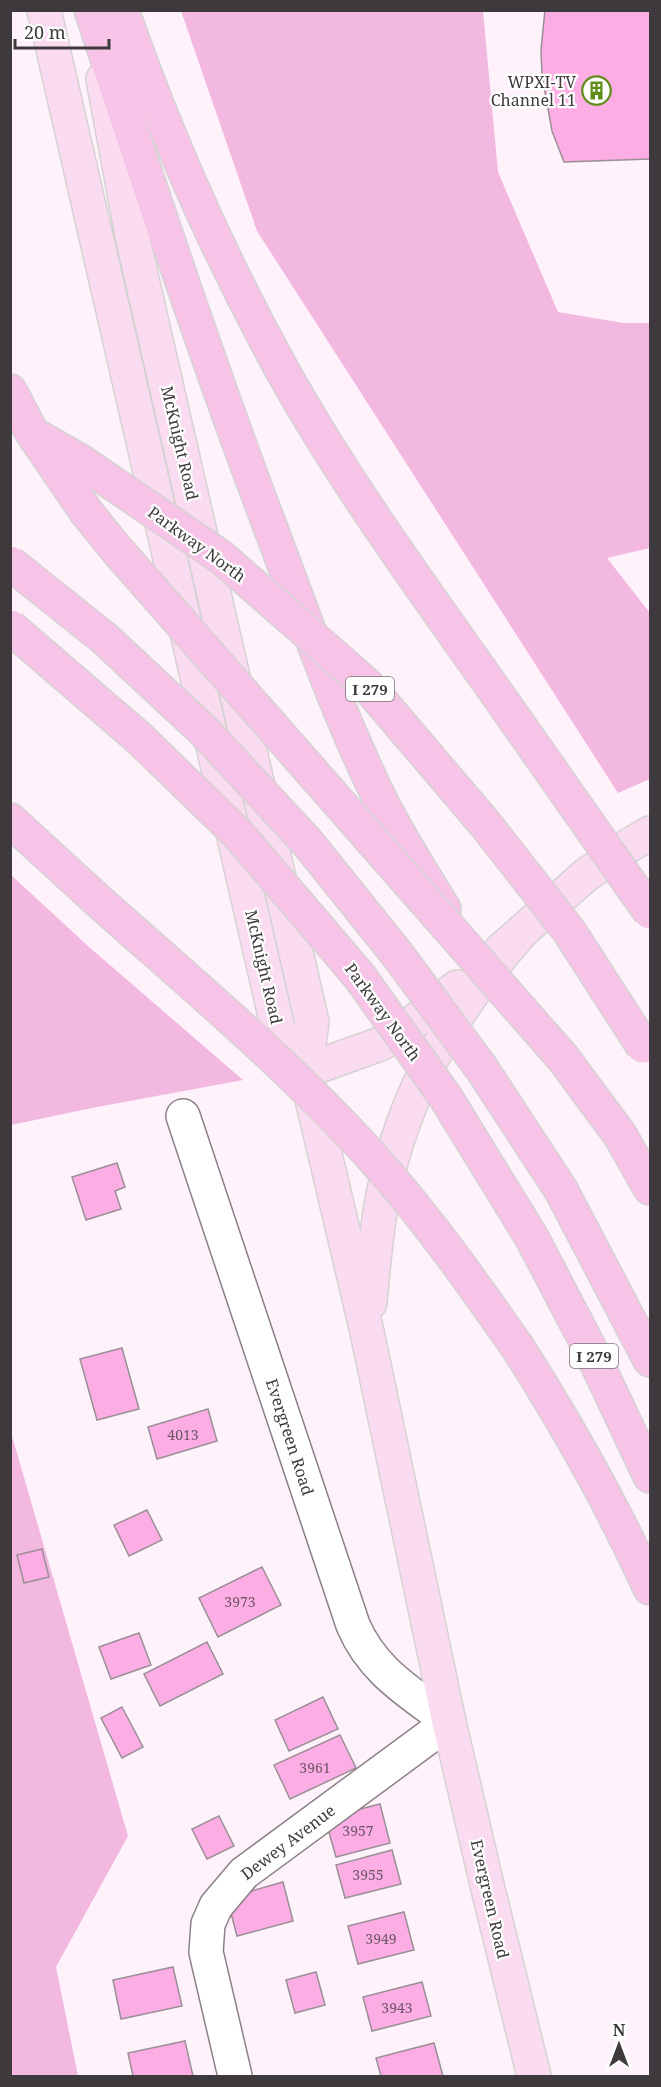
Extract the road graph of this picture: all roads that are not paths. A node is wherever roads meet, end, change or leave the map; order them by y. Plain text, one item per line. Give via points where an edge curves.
1 (45, 10) edge
2 (90, 10) edge
3 (122, 10) edge
4 (10, 391) edge
5 (21, 427) edge
6 (10, 563) edge
7 (10, 627) edge
8 (10, 820) edge
9 (651, 833) edge
10 (651, 912) edge
11 (519, 935) junction
12 (471, 952) junction
13 (647, 1052) edge
14 (305, 1071) junction
15 (183, 1116) dead end
16 (651, 1188) edge
17 (367, 1332) junction
18 (651, 1360) edge
19 (651, 1476) edge
20 (651, 1588) edge
21 (449, 1722) junction
22 (235, 2076) edge
23 (534, 2076) edge

1 - 14 main road, McKnight Road via 278,1029
2 - 12 highway, bridge via 231,424 353,742 403,842
2 - 14 main road, McKnight Road via 133,240 312,1022
3 - 10 highway, bridge via 204,216 282,369 381,530
4 - 5 highway
5 - 12 highway, bridge via 117,550
5 - 13 highway, Parkway North / I 279, bridge via 221,557 366,684 486,825 569,931
6 - 18 highway, bridge via 104,638 196,724 307,842 482,1069 561,1190
7 - 19 highway, Parkway North / I 279, bridge via 139,738 247,843 360,977 446,1098 532,1238
8 - 20 highway, bridge via 261,1047 371,1157 421,1214 472,1281 559,1412
9 - 11 main road, Evergreen Road via 586,875
11 - 14 main road, Evergreen Road via 405,1029 380,1044
11 - 17 main road, Evergreen Road via 467,998 442,1038 406,1115 383,1195
12 - 16 highway, bridge via 563,1058 620,1135
14 - 17 main road, Evergreen Road
15 - 21 street, Evergreen Road via 361,1644 387,1674
17 - 21 main road, Evergreen Road
21 - 22 street, Dewey Avenue via 244,1873 216,1906 208,1924 206,1952
21 - 23 main road, Evergreen Road

